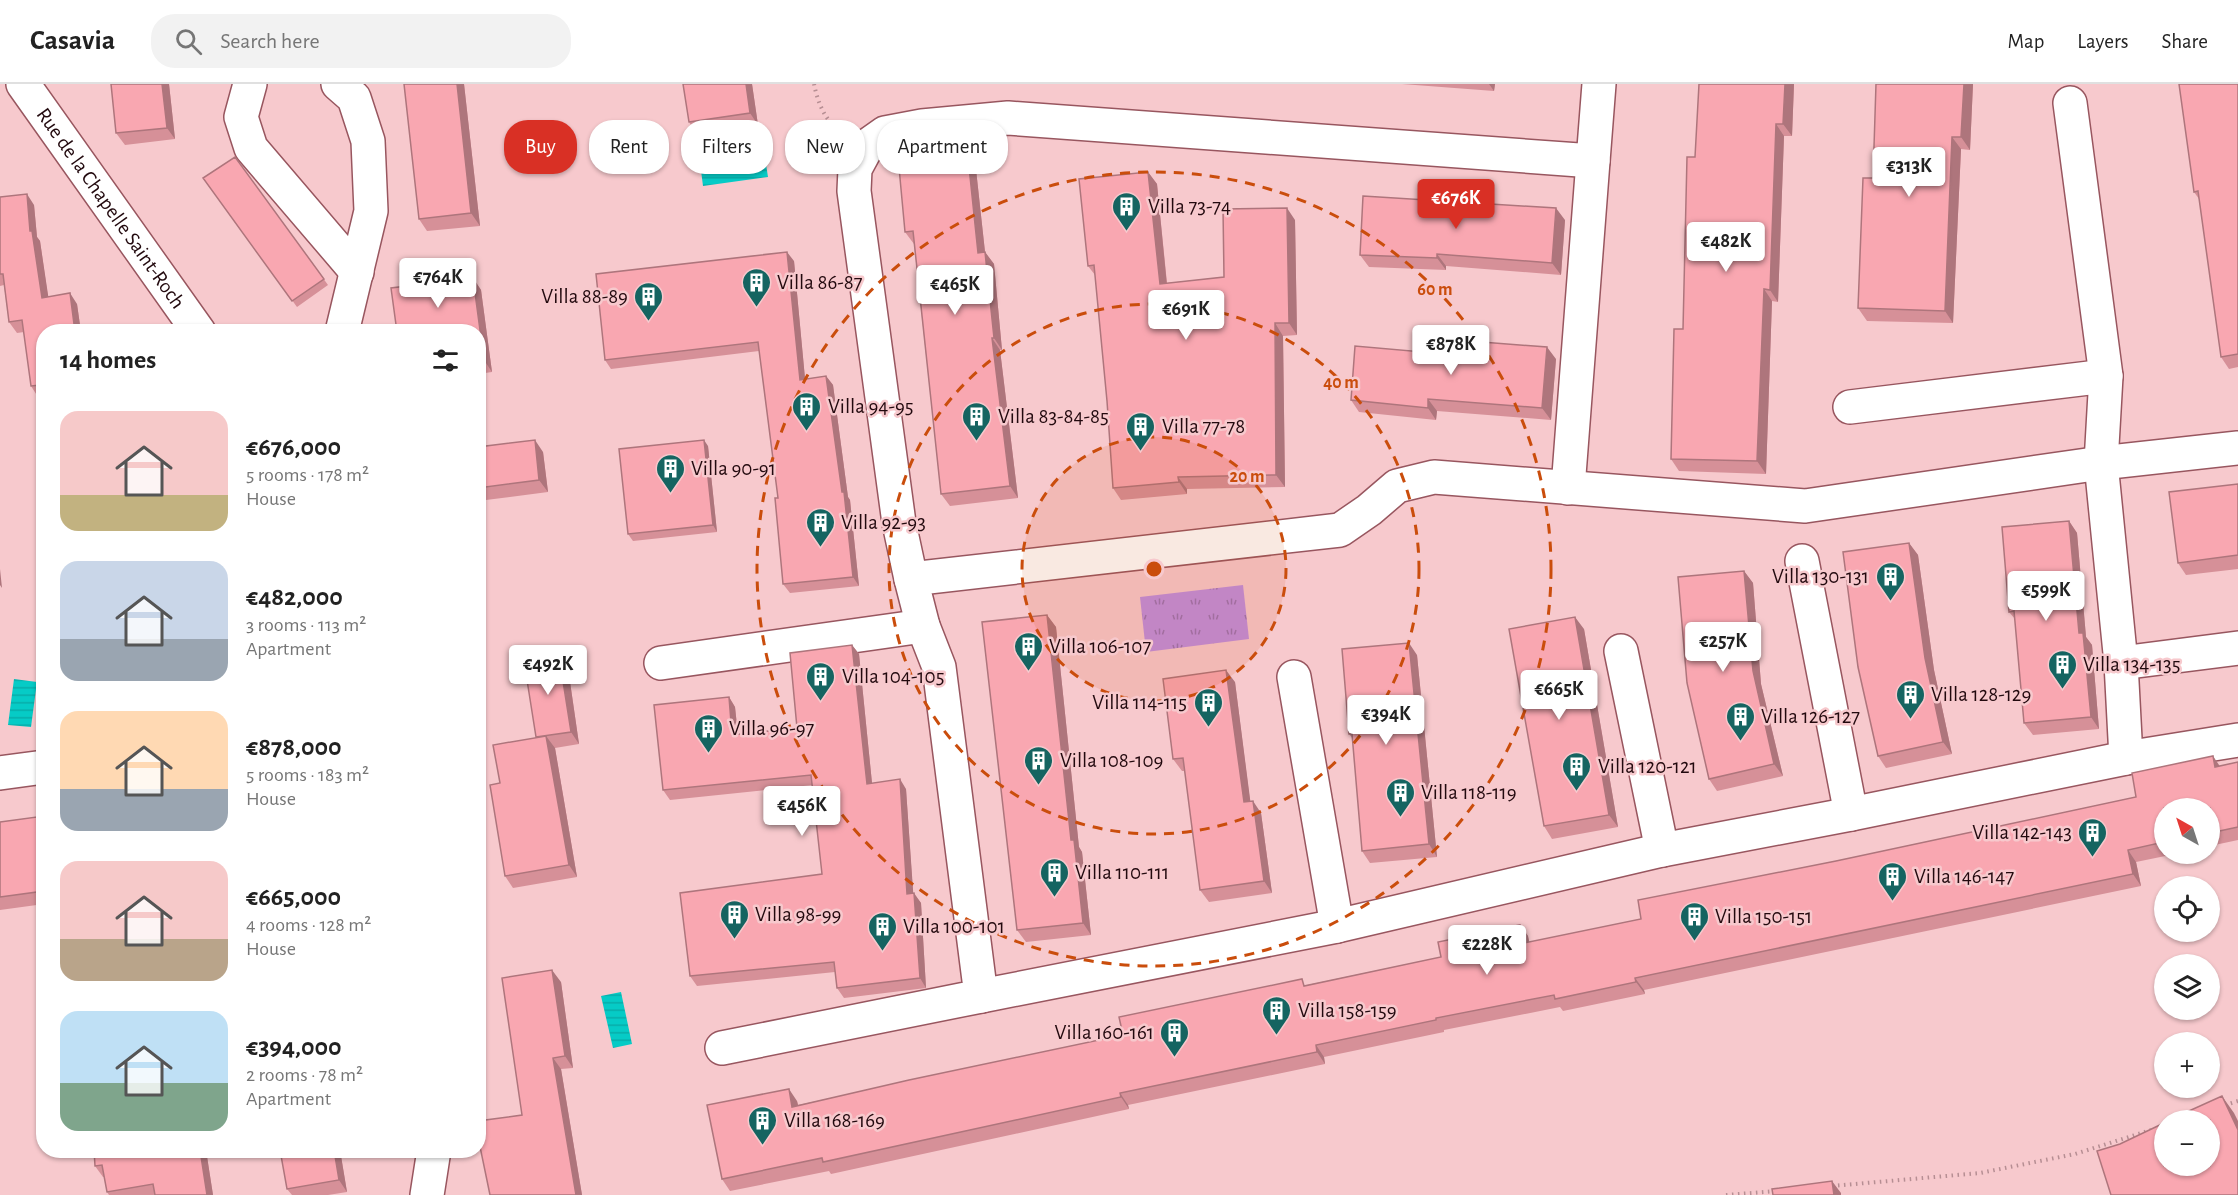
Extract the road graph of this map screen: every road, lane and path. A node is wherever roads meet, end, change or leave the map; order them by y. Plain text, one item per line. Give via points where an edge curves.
1 (23, 84) edge
2 (250, 84) edge
3 (338, 84) edge
4 (1599, 84) edge
5 (2070, 103) dead end
6 (1593, 161) junction
7 (357, 272) junction
8 (193, 324) edge
9 (344, 324) edge
10 (2106, 376) junction
11 (1850, 407) dead end
12 (2238, 448) edge
13 (2101, 463) junction
14 (1568, 488) junction
15 (1802, 561) dead end
16 (911, 579) junction
17 (923, 626) junction
18 (2238, 648) edge
19 (1621, 651) dead end
20 (661, 663) dead end
21 (2121, 663) junction
22 (1294, 677) dead end
23 (2238, 740) edge
24 (2126, 758) junction
25 (36, 768) edge
26 (0, 773) edge
27 (1851, 814) junction
28 (1662, 850) junction
29 (1336, 926) junction
30 (981, 996) junction
31 (722, 1048) dead end
32 (2238, 1101) edge
33 (2218, 1108) edge
34 (2153, 1129) edge
35 (433, 1158) edge
36 (1830, 1186) edge
37 (1784, 1190) edge
38 (427, 1195) edge
39 (1726, 1195) edge

1 - 8 street, Rue de la Chapelle Saint-Roch
2 - 7 street via 241,117 251,148
3 - 7 street via 354,98 368,141 371,211
4 - 6 street
5 - 10 street
6 - 14 street
6 - 16 street via 1008,118 885,133 868,145 855,169 854,191 899,523
7 - 9 street
10 - 11 street
10 - 13 street
12 - 13 street
13 - 14 street via 1805,506
13 - 21 street
14 - 16 street via 1434,477 1397,486 1340,530
15 - 27 street
16 - 17 street
17 - 20 street
17 - 30 street via 939,667
18 - 21 street
19 - 28 street
21 - 24 street
22 - 29 street
23 - 24 street
24 - 27 street
25 - 26 street
27 - 28 street
28 - 29 street
29 - 30 street
30 - 31 street
32 - 33 path
34 - 36 path via 2076,1154 1980,1173
35 - 38 street
37 - 39 path

